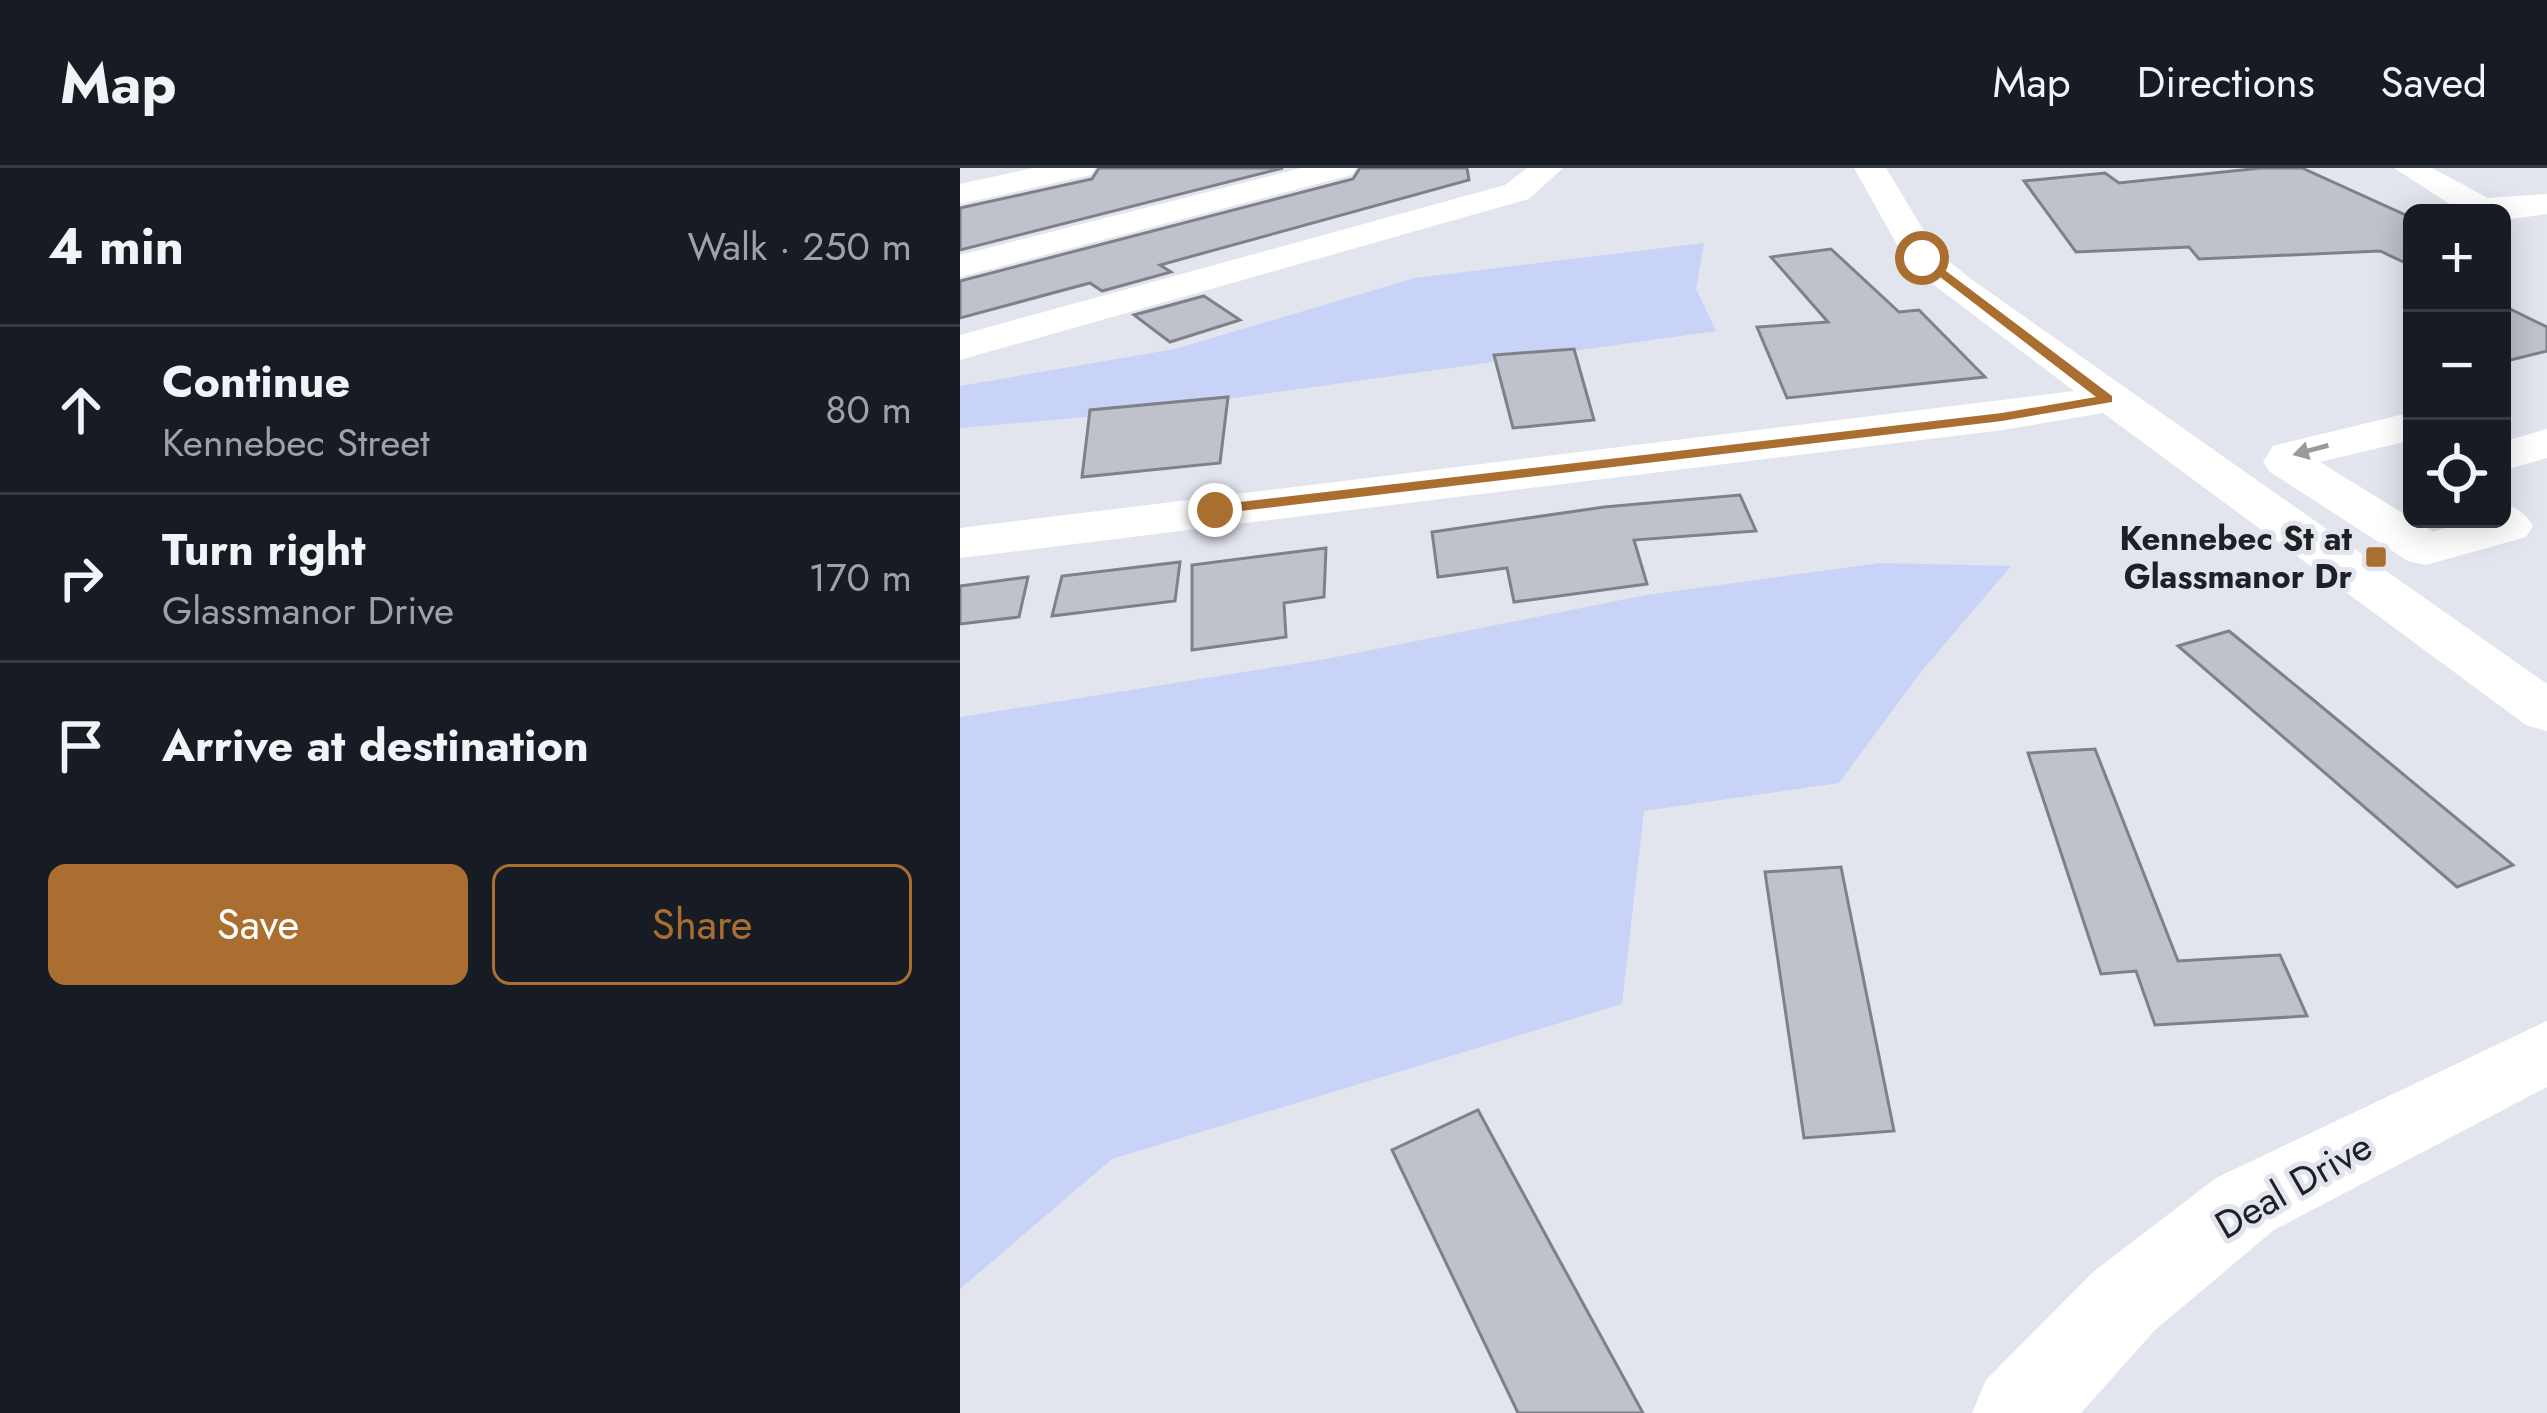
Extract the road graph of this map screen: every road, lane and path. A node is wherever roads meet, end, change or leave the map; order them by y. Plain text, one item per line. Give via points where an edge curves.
1 (1079, 168) edge
2 (1340, 168) edge
3 (1547, 168) edge
4 (1870, 168) edge
5 (2410, 168) edge
6 (960, 194) edge
7 (2547, 204) edge
8 (960, 266) edge
9 (960, 348) edge
10 (2108, 399) junction
11 (2403, 428) edge
12 (2547, 443) edge
13 (2511, 454) edge
14 (2403, 488) edge
15 (2350, 504) junction
16 (2288, 523) junction
17 (2505, 528) edge
18 (960, 543) edge
19 (2547, 712) edge
20 (2547, 1051) edge
21 (2018, 1413) edge

1 - 6 street
2 - 8 street
3 - 9 street via 1517,192
4 - 10 street via 1922,258
5 - 7 street via 2470,206 2497,212
10 - 16 street
10 - 18 street
11 -> 15 street via 2290,456 2287,462
12 - 13 street
14 - 15 street
15 - 16 street
15 - 17 street via 2436,550
16 - 19 street
20 - 21 street, Deal Drive via 2245,1204 2123,1301

